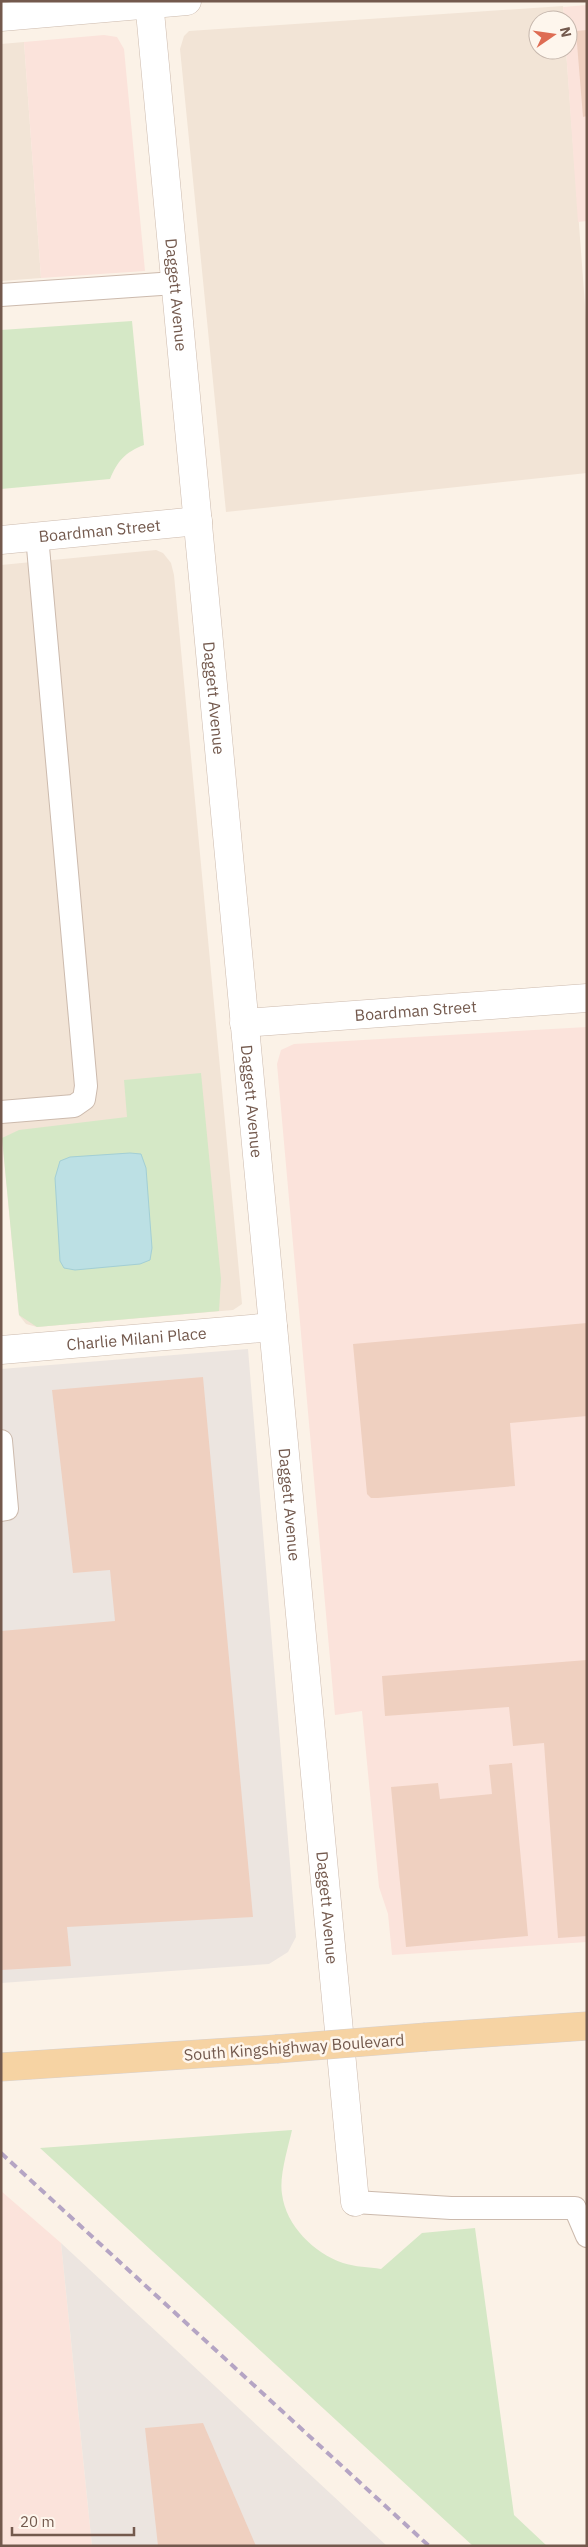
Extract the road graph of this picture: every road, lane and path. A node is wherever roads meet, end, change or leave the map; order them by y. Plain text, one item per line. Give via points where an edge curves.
1 (187, 1) edge
2 (149, 2) edge
3 (1, 17) edge
4 (175, 283) junction
5 (1, 295) edge
6 (198, 521) junction
7 (37, 536) junction
8 (1, 540) edge
9 (587, 998) edge
10 (244, 1023) junction
11 (1, 1112) edge
12 (273, 1327) junction
13 (1, 1350) edge
14 (1, 1441) edge
15 (1, 1510) edge
16 (587, 2026) edge
17 (1, 2067) edge
18 (355, 2202) joint
19 (587, 2236) edge

1 - 2 street
2 - 3 street
2 - 4 street, Daggett Avenue
4 - 5 lane
4 - 6 street, Daggett Avenue
6 - 7 street, Boardman Street
6 - 10 street, Daggett Avenue
7 - 8 street, Boardman Street
7 - 11 lane via 86,1086 84,1099 74,1106
9 - 10 street, Boardman Street
10 - 12 street, Daggett Avenue
12 - 13 street, Charlie Milani Place
12 - 18 street, Daggett Avenue
14 - 15 lane via 7,1509
16 - 17 main road, South Kingshighway Boulevard, bridge
18 - 19 lane via 451,2208 574,2208

